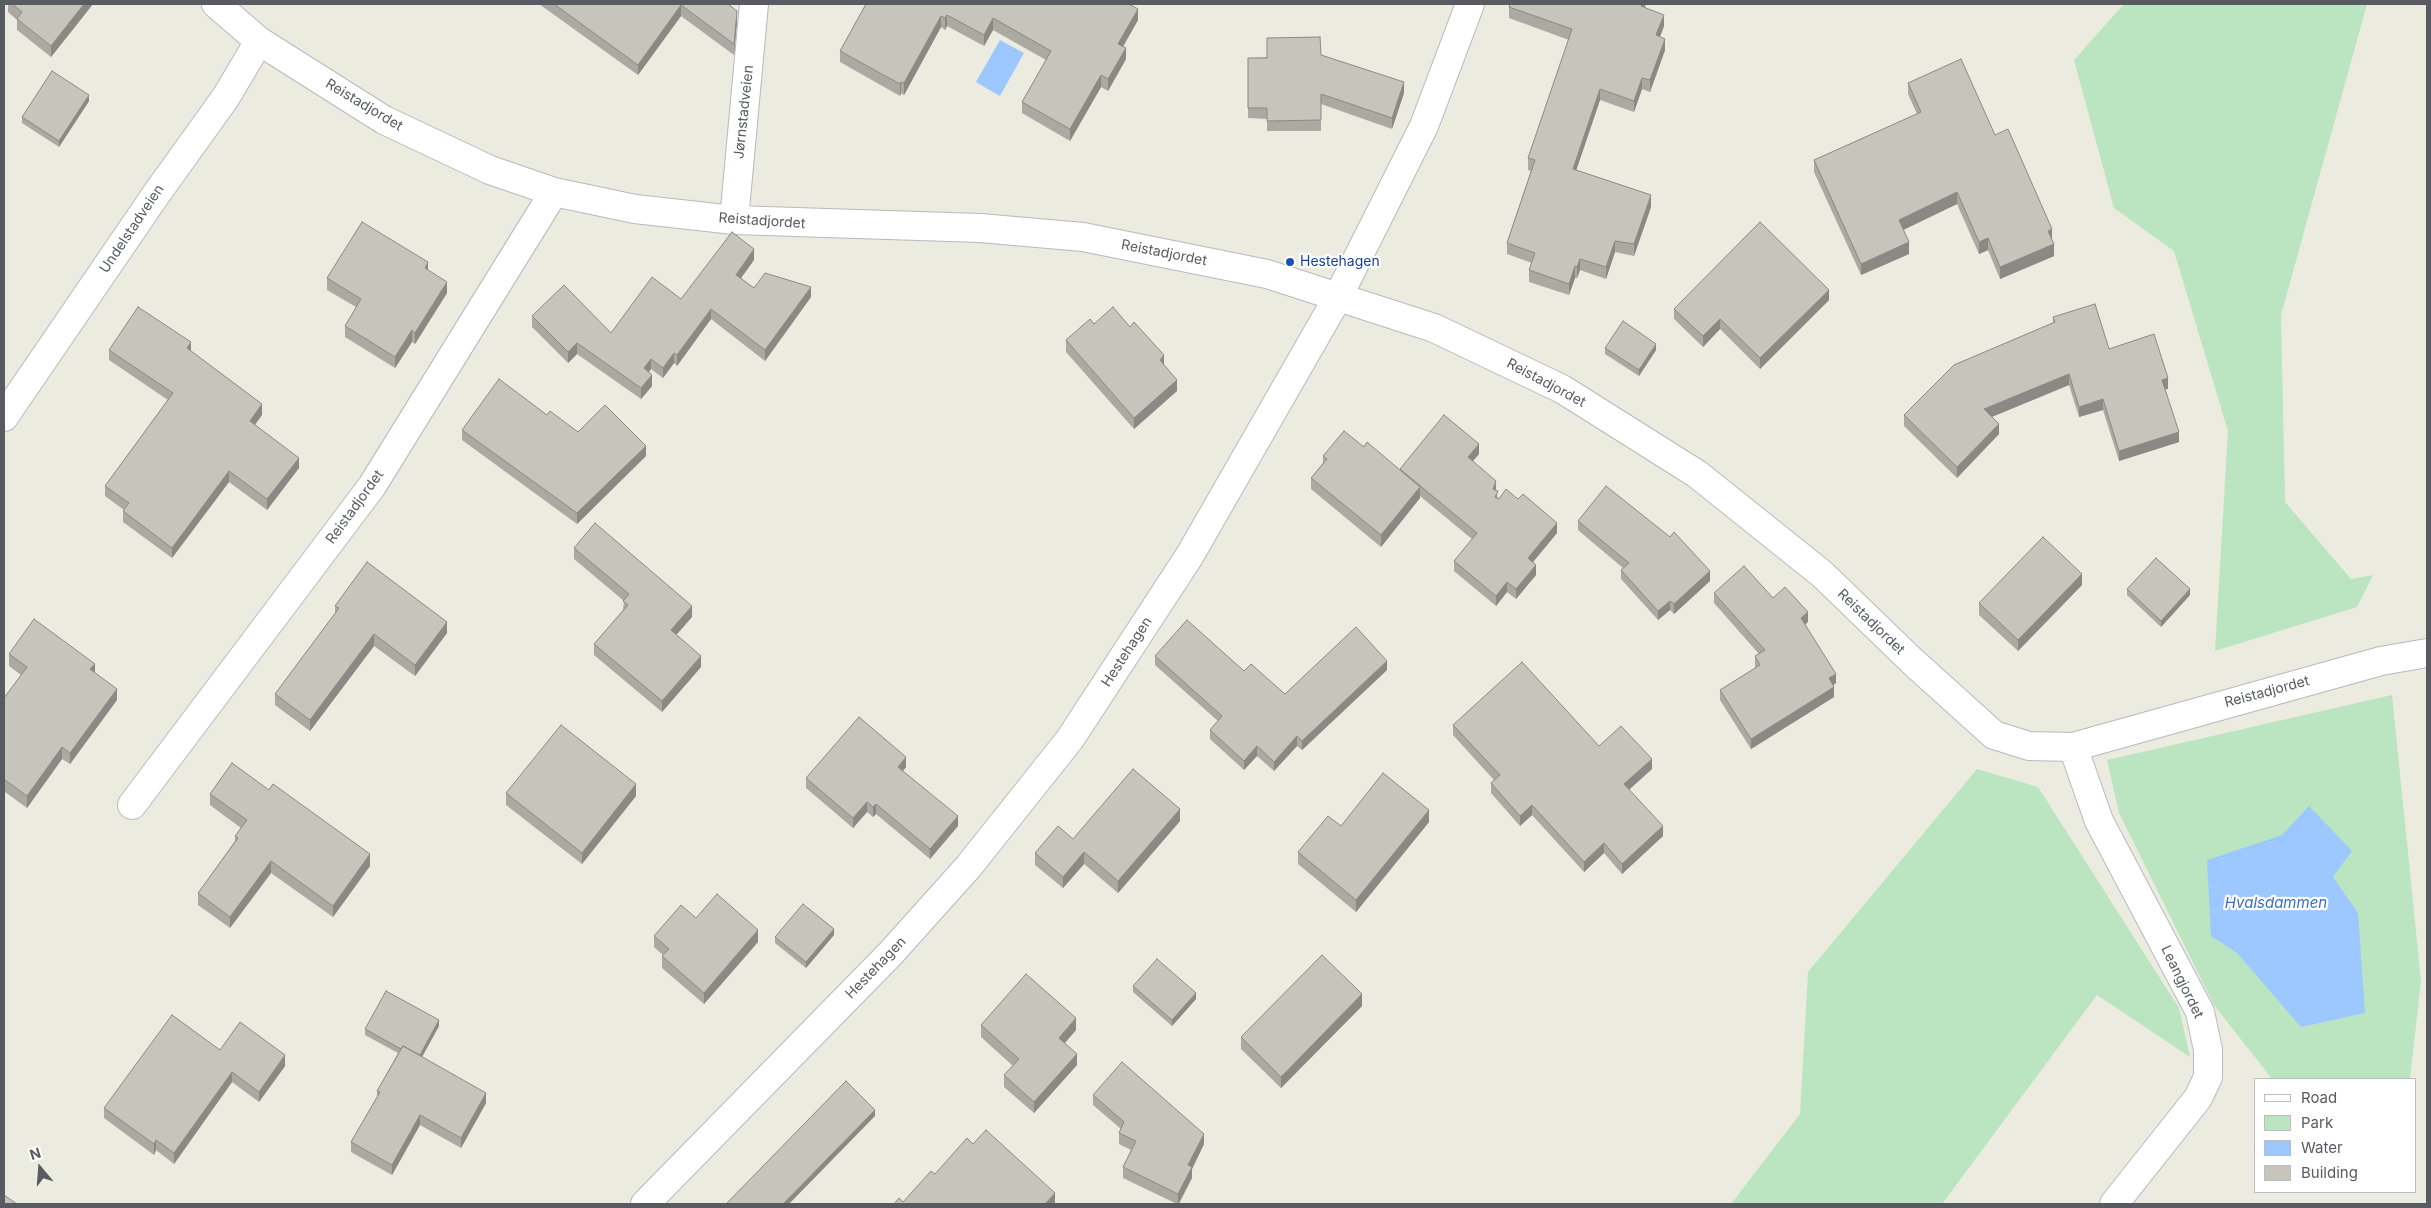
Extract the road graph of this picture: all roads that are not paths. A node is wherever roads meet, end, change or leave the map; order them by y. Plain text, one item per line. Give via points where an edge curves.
1 (216, 4) edge
2 (754, 4) edge
3 (1470, 4) edge
4 (259, 41) junction
5 (554, 192) junction
6 (734, 220) junction
7 (1338, 297) junction
8 (4, 417) edge
9 (2427, 653) edge
10 (2073, 747) junction
11 (132, 805) dead end
12 (645, 1204) edge
13 (2114, 1204) edge

1 - 4 street, Reistadjordet
2 - 6 street, Jørnstadveien
3 - 7 street, Hestehagen via 1424,126
4 - 5 street, Reistadjordet via 384,120 490,170
4 - 8 street, Undelstadveien via 226,97
5 - 6 street, Reistadjordet via 635,209
5 - 11 street, Reistadjordet via 372,486
6 - 7 street, Reistadjordet via 980,228 1084,237 1267,274
7 - 10 street, Reistadjordet via 1434,328 1562,389 1698,474 1822,574 1994,735 2030,746
7 - 12 street, Hestehagen via 1190,555 1070,739 969,866 891,953
9 - 10 street, Reistadjordet via 2381,660
10 - 13 street, Leangjordet via 2099,821 2200,1012 2208,1050 2208,1077 2198,1098

